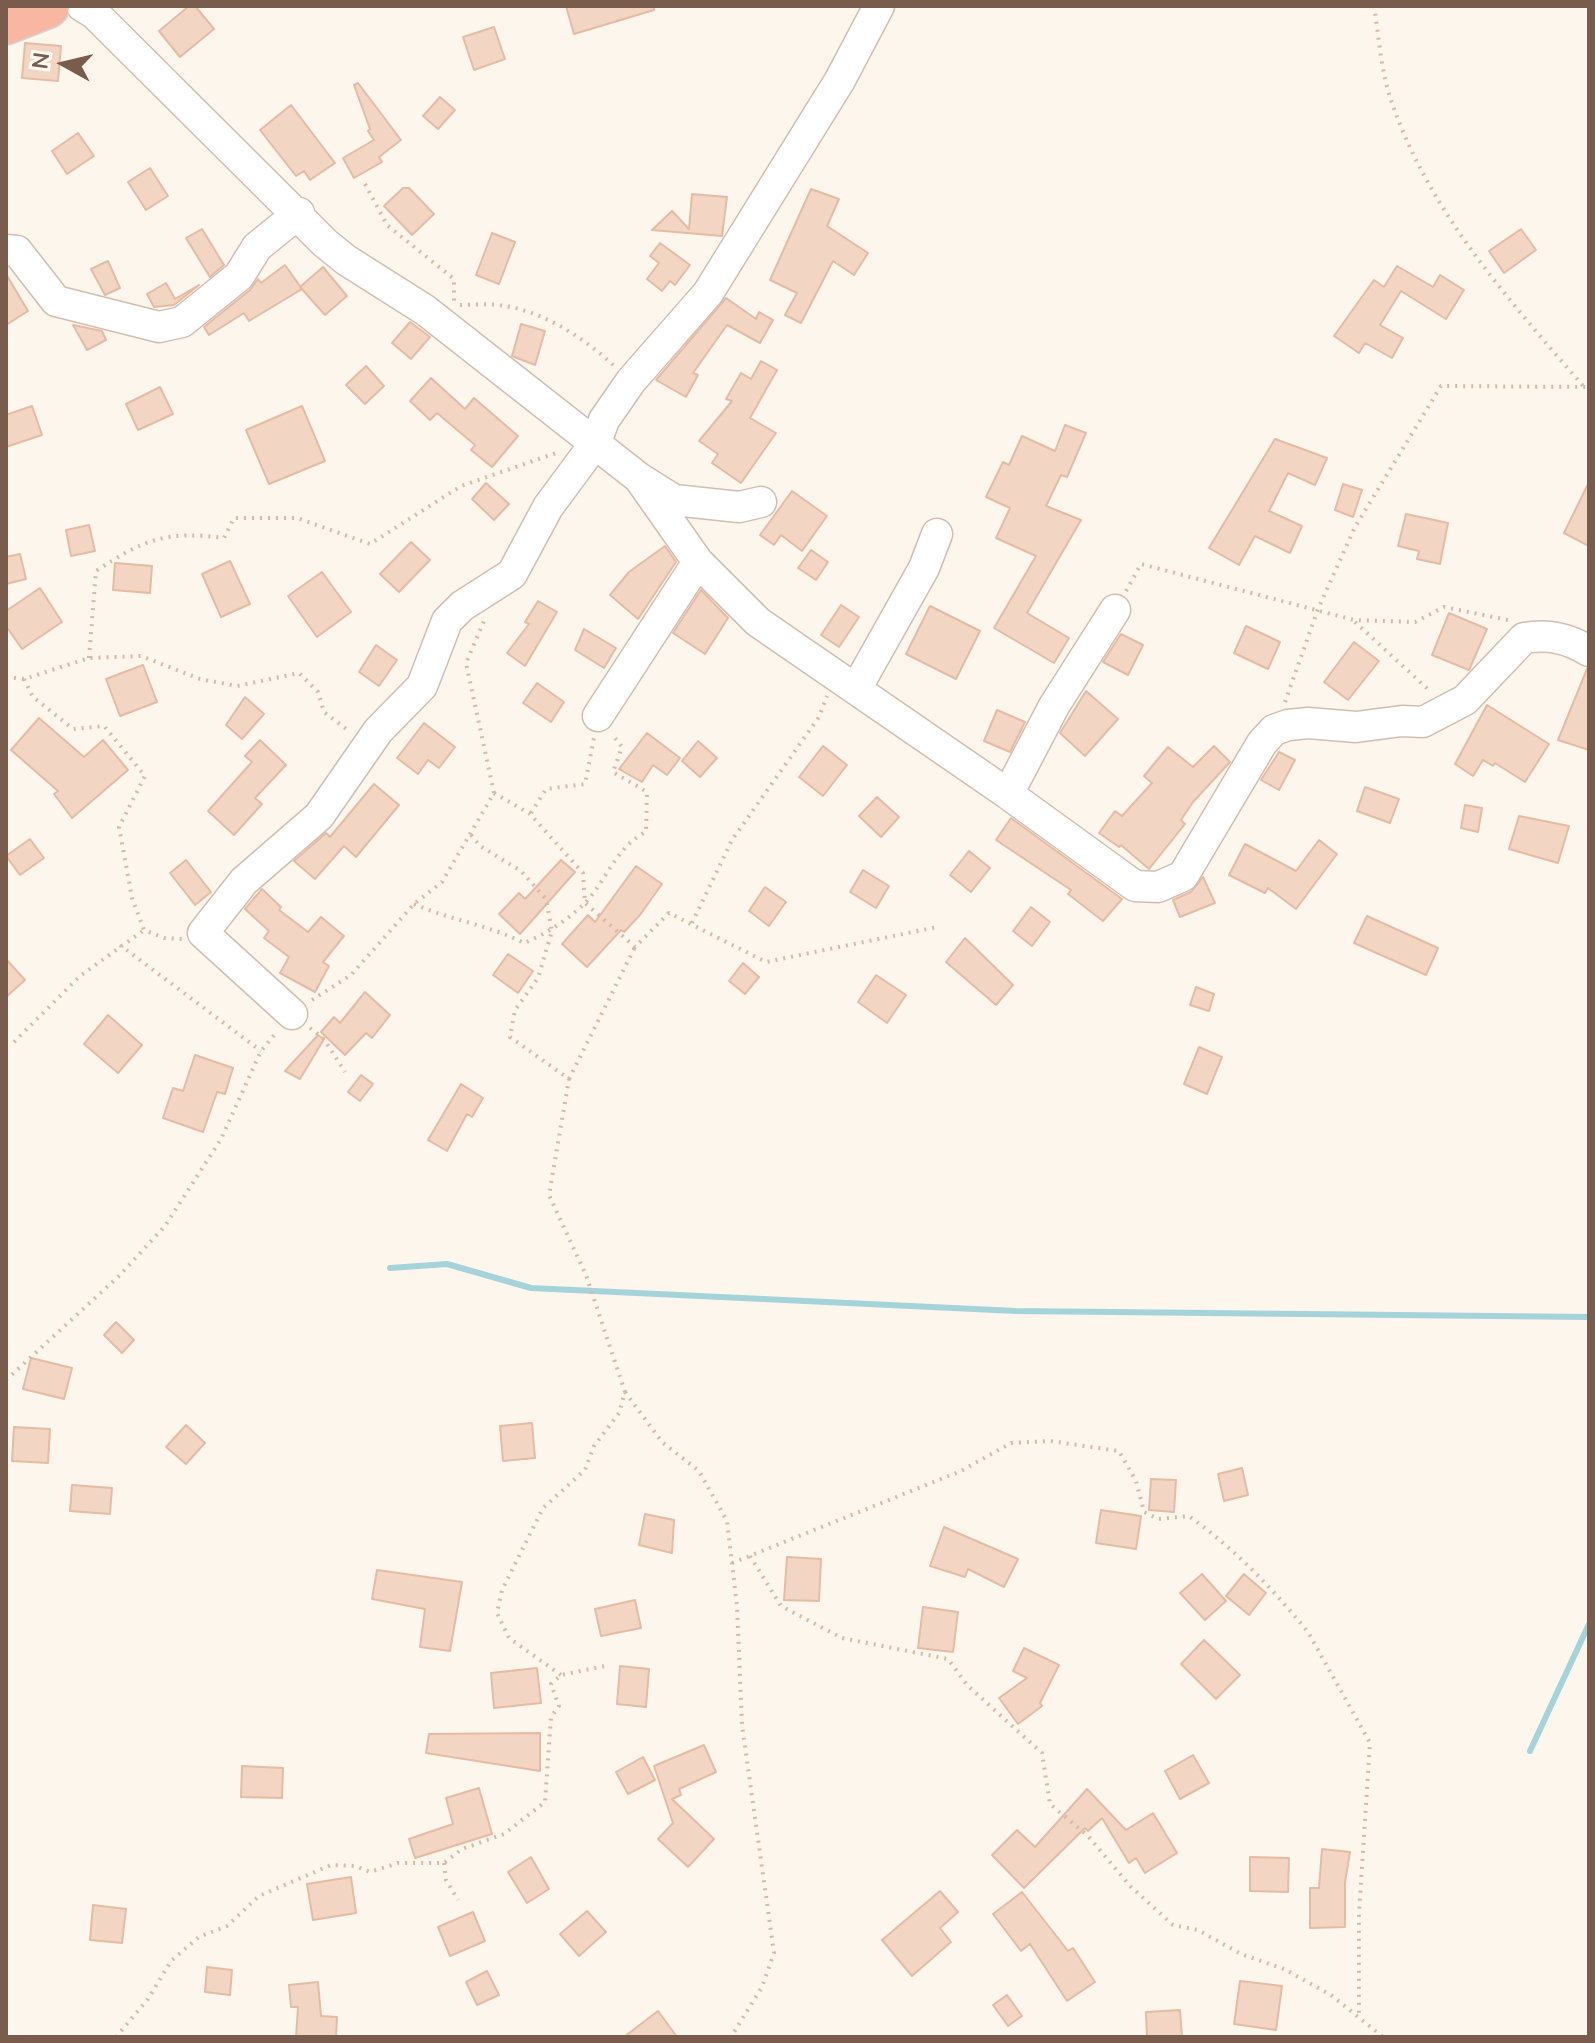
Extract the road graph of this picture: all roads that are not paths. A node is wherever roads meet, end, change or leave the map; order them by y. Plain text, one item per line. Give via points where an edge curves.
1 (47, 6) edge
2 (82, 6) edge
3 (879, 6) edge
4 (6, 22) edge
5 (299, 213) junction
6 (6, 250) edge
7 (596, 442) junction
8 (639, 478) junction
9 (761, 502) dead end
10 (937, 534) dead end
11 (698, 562) junction
12 (1115, 610) road end
13 (1589, 651) edge
14 (856, 689) junction
15 (598, 716) road end
16 (1008, 794) junction
17 (292, 1014) road end

1 - 4 highway
2 - 5 street
3 - 7 street via 840,80 708,293 631,381 604,420
5 - 6 street via 257,247 239,276 182,322 159,327 56,301 17,251
5 - 7 street via 346,260 425,310
7 - 8 street
7 - 17 street via 548,507 512,574 447,621 422,686 387,720 319,816 244,881 203,933
8 - 9 street via 674,500 739,507
8 - 11 street
10 - 14 street via 924,568
11 - 14 street via 758,622
11 - 15 street
12 - 16 street via 1054,706
13 - 16 street via 1571,640 1524,638 1474,691 1423,722 1356,727 1308,723 1274,730 1192,866 1158,887 1124,881
14 - 16 street

